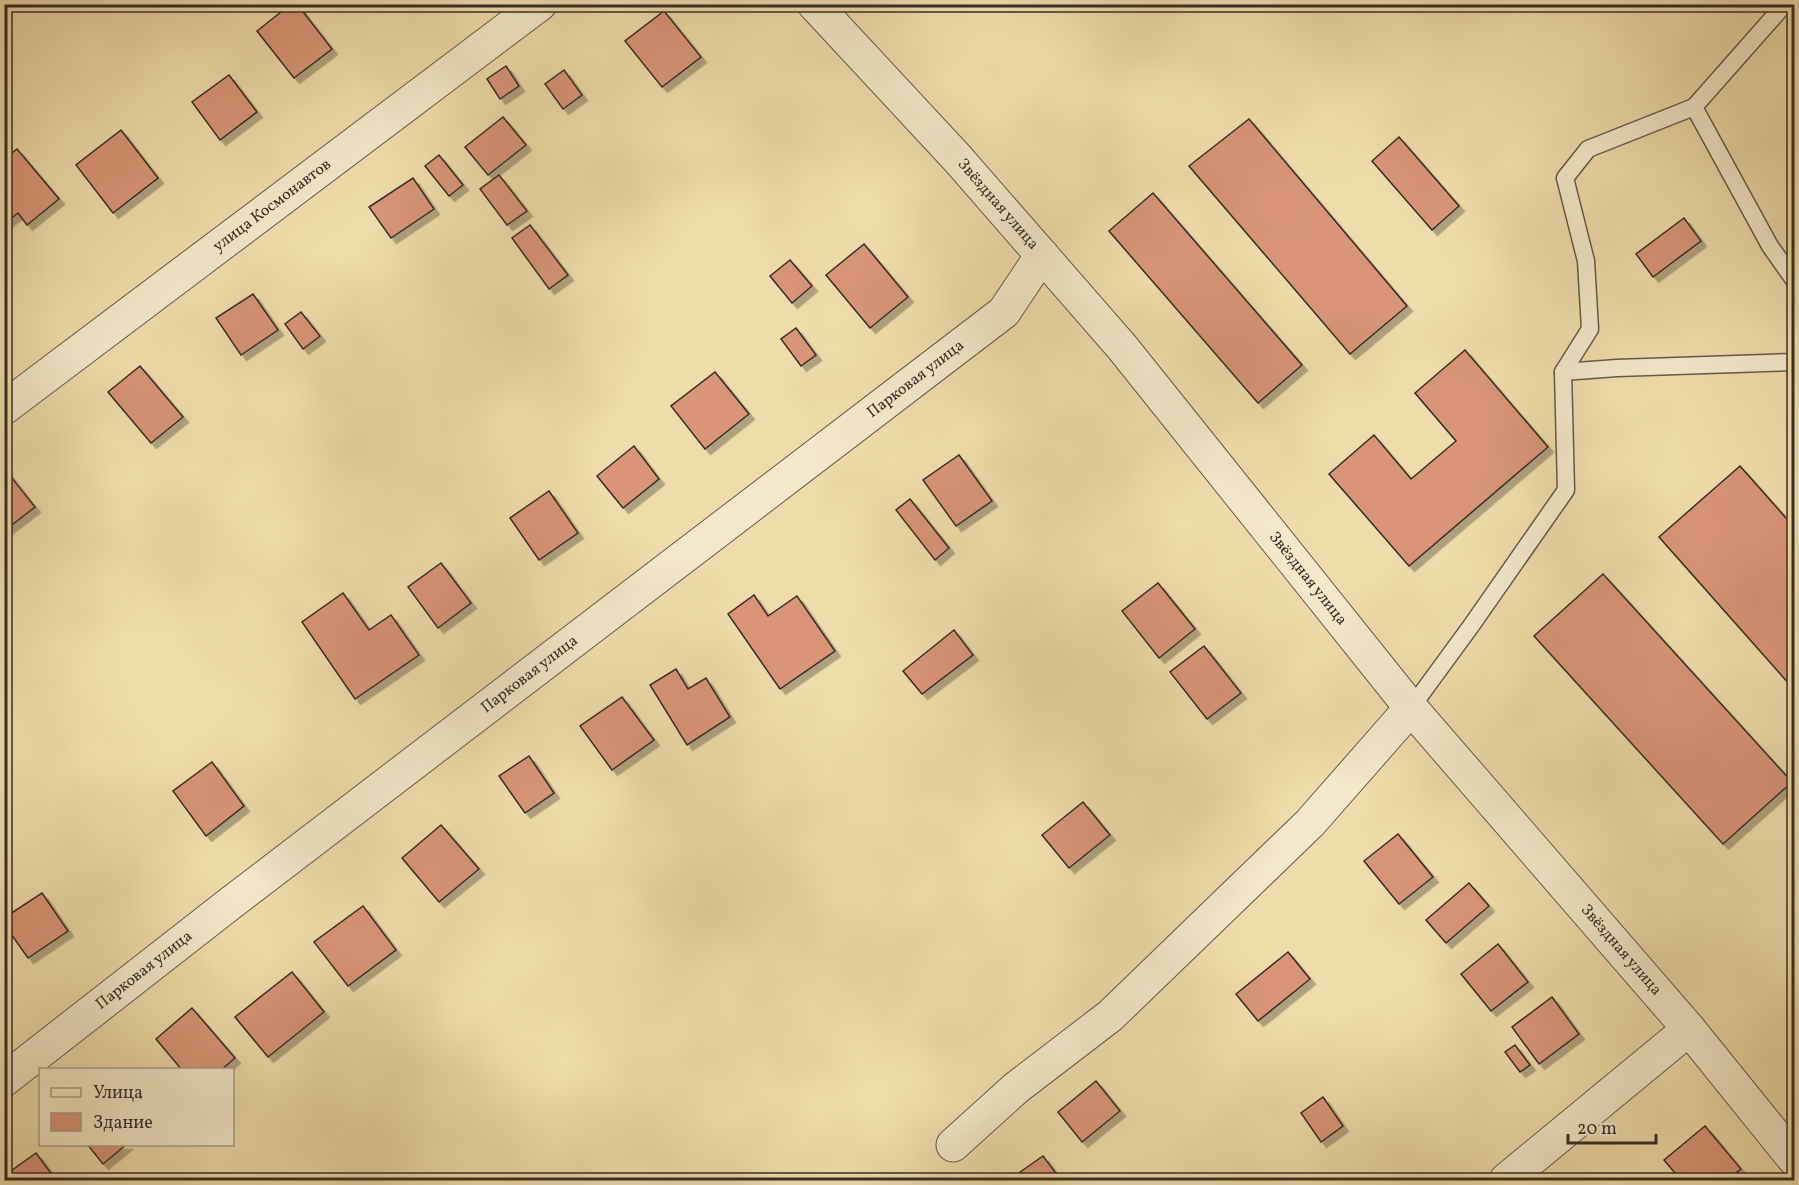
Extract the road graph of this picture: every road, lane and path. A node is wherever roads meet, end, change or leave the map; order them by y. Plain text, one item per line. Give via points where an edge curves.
1 (540, 4) edge
2 (814, 4) edge
3 (1785, 4) edge
4 (1694, 107) junction
5 (1042, 255) junction
6 (1794, 280) edge
7 (1794, 362) edge
8 (1563, 372) junction
9 (4, 408) edge
10 (1411, 708) junction
11 (1689, 1029) junction
12 (4, 1080) edge
13 (953, 1145) dead end
14 (1794, 1159) edge
15 (1506, 1180) edge

1 - 9 street, улица Космонавтов
2 - 5 street, Звёздная улица
3 - 4 lane
4 - 6 lane via 1770,246
4 - 8 lane via 1588,149 1565,178 1586,261 1590,329
5 - 10 street, Звёздная улица via 1122,347
5 - 12 street, Парковая улица via 1004,312
7 - 8 lane
8 - 10 lane via 1566,490
10 - 11 street, Звёздная улица
10 - 13 street via 1310,823 1127,1000 1016,1088
11 - 14 street, Звёздная улица
11 - 15 street

